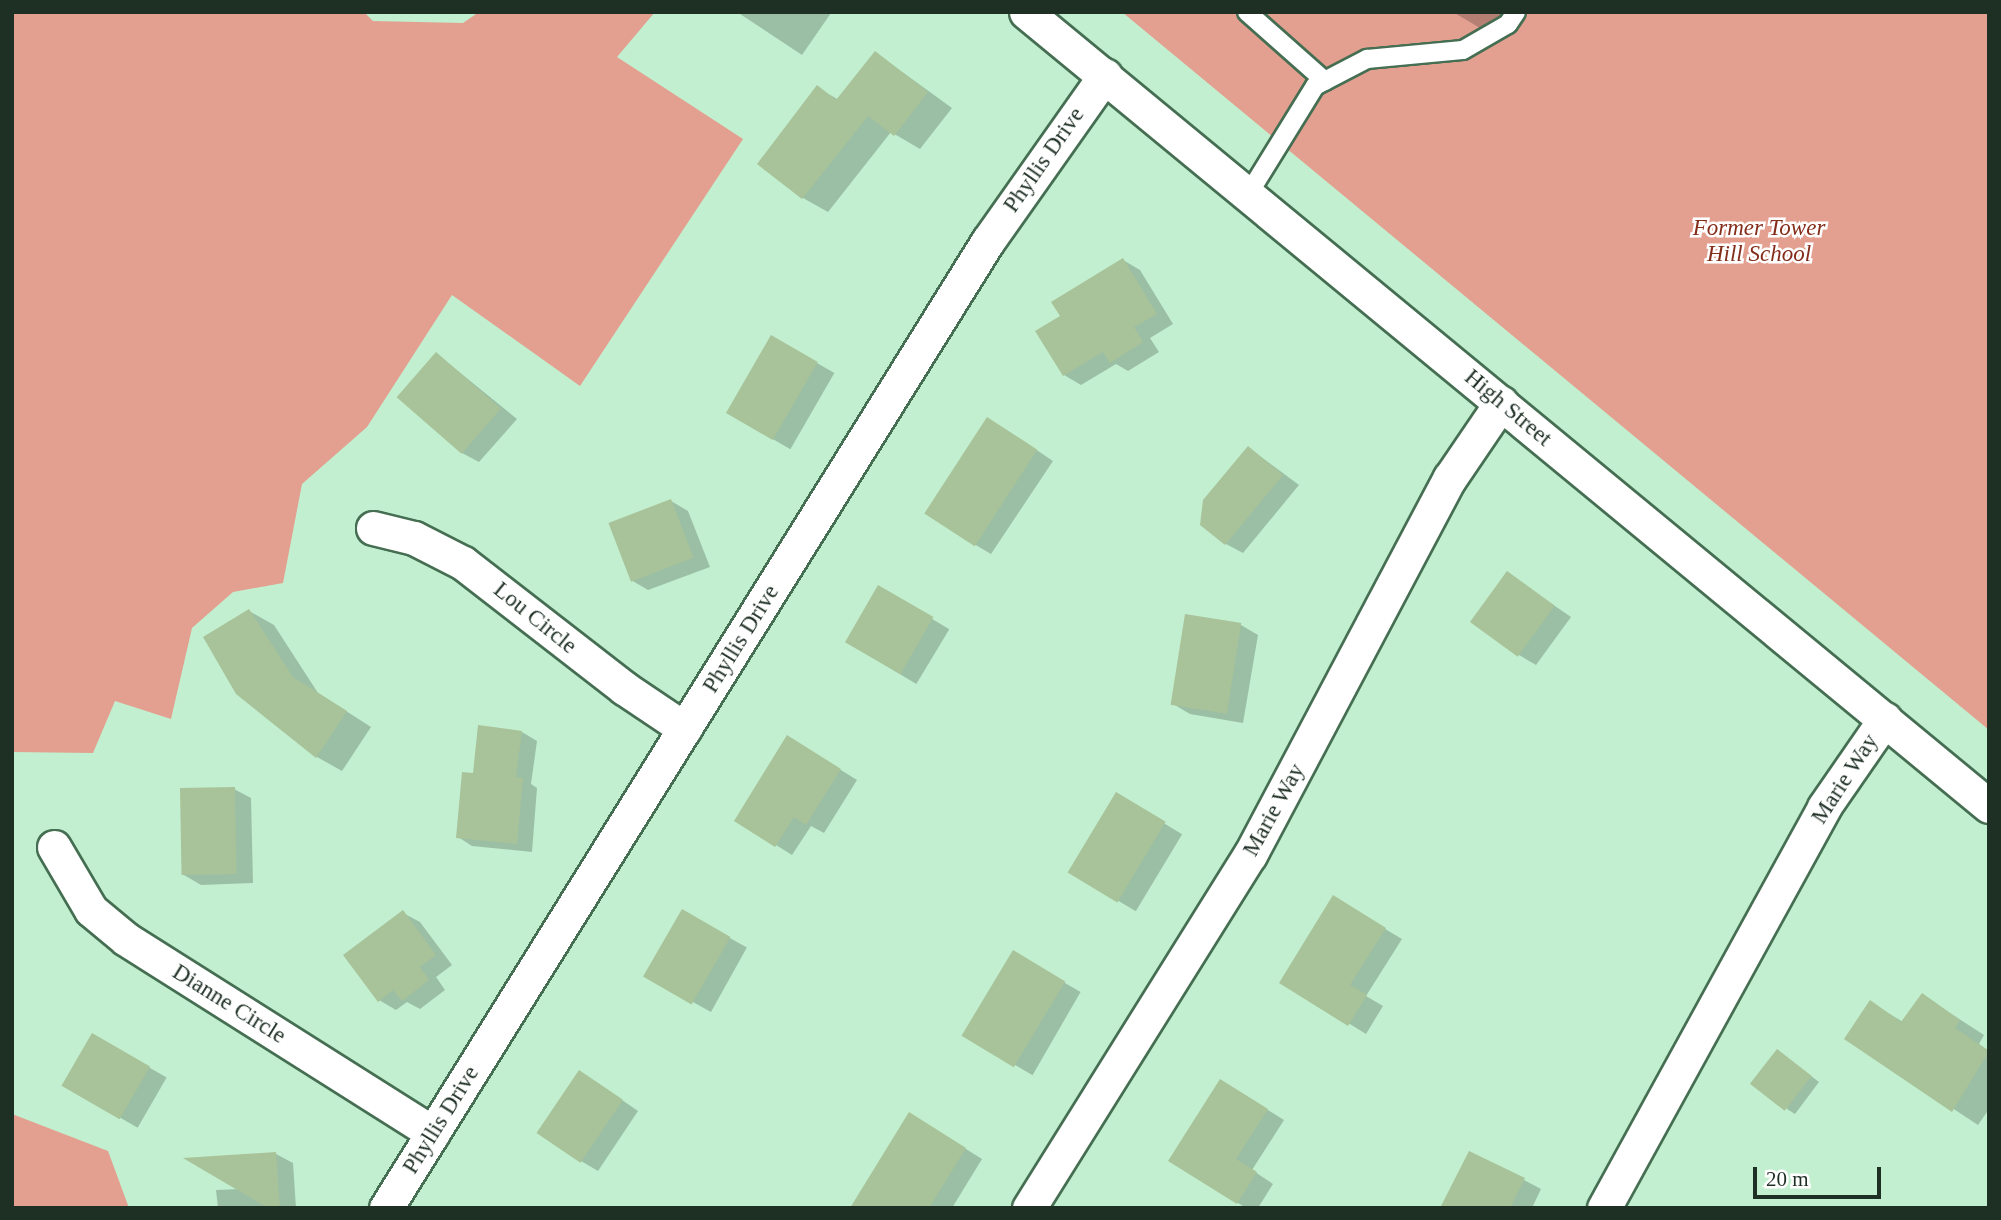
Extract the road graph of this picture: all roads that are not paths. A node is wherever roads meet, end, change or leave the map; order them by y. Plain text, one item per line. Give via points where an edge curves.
1 (1026, 12) edge
2 (1247, 12) edge
3 (1516, 12) edge
4 (1105, 75) junction
5 (1325, 81) junction
6 (1249, 193) junction
7 (1501, 403) junction
8 (373, 528) dead end
9 (1885, 719) junction
10 (685, 729) junction
11 (1989, 806) edge
12 (54, 847) dead end
13 (433, 1133) junction
14 (386, 1208) edge
15 (1029, 1208) edge
16 (1604, 1208) edge

1 - 4 street, High Street
2 - 5 lane
3 - 5 lane via 1508,24 1463,50 1367,59
4 - 6 street, High Street
4 - 10 street, Phyllis Drive via 988,241
5 - 6 lane via 1315,86
6 - 7 street, High Street
7 - 9 street, High Street
7 - 15 street, Marie Way via 1450,478 1250,855
8 - 10 street, Lou Circle via 414,538 463,563
9 - 11 street, High Street
9 - 16 street, Marie Way via 1824,807
10 - 13 street, Phyllis Drive
12 - 13 street, Dianne Circle via 91,911 126,939
13 - 14 street, Phyllis Drive

